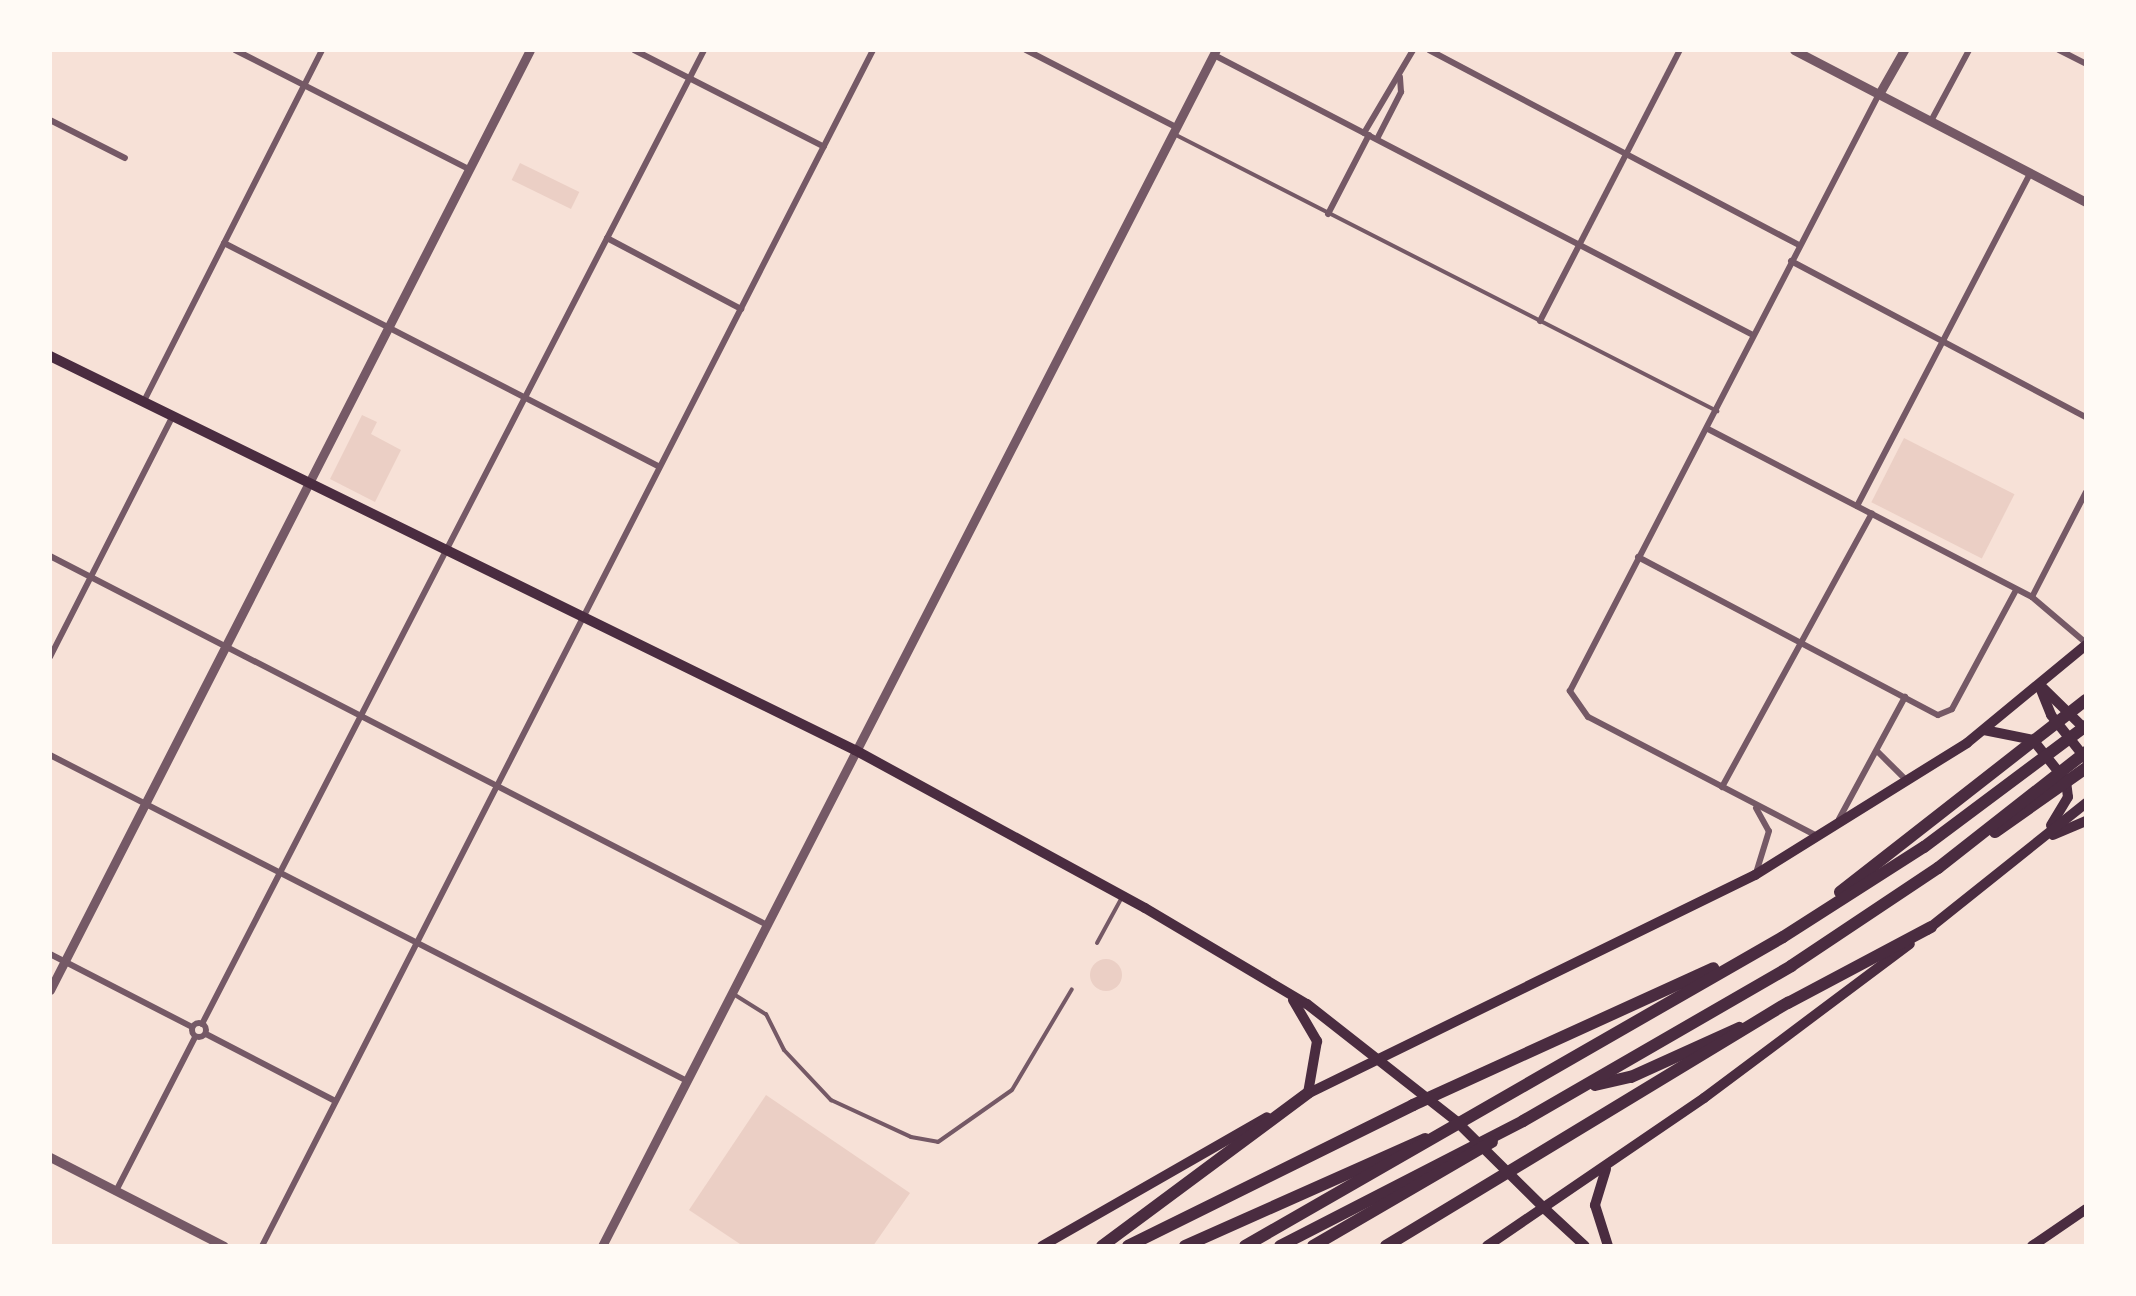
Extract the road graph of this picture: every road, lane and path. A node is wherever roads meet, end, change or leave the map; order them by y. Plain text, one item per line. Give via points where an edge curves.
1 (235, 50) edge
2 (322, 50) edge
3 (530, 50) edge
4 (634, 50) edge
5 (704, 50) edge
6 (873, 50) edge
7 (1026, 50) edge
8 (1413, 50) edge
9 (1428, 50) edge
10 (1680, 50) edge
11 (1794, 50) edge
12 (1904, 50) edge
13 (1969, 50) edge
14 (2059, 50) edge
15 (1215, 52) edge
16 (1041, 54) edge
17 (2086, 64) edge
18 (1400, 76) junction
19 (688, 78) junction
20 (304, 84) junction
21 (1879, 94) junction
22 (50, 120) edge
23 (1931, 121) junction
24 (1176, 131) junction
25 (1370, 136) junction
26 (824, 148) junction
27 (1626, 154) junction
28 (125, 158) dead end
29 (469, 170) junction
30 (2030, 173) junction
31 (2086, 202) edge
32 (1328, 214) junction
33 (607, 238) junction
34 (224, 243) junction
35 (1578, 244) junction
36 (1799, 245) junction
37 (1791, 261) junction
38 (741, 309) junction
39 (1540, 321) junction
40 (389, 325) junction
41 (1753, 335) junction
42 (1943, 341) junction
43 (50, 356) edge
44 (526, 397) junction
45 (143, 404) junction
46 (1717, 411) junction
47 (2086, 417) edge
48 (172, 418) junction
49 (1708, 430) junction
50 (660, 467) junction
51 (309, 486) junction
52 (2086, 492) edge
53 (1858, 506) junction
54 (1872, 513) junction
55 (445, 553) junction
56 (50, 556) edge
57 (1638, 558) junction
58 (91, 577) junction
59 (2016, 590) junction
60 (2032, 597) junction
61 (583, 618) junction
62 (1802, 643) junction
63 (2086, 644) edge
64 (226, 648) junction
65 (50, 657) edge
66 (2039, 685) junction
67 (1905, 698) junction
68 (2086, 700) edge
69 (364, 715) junction
70 (2086, 728) edge
71 (1983, 730) junction
72 (854, 750) junction
73 (1876, 750) junction
74 (50, 755) edge
75 (2086, 756) edge
76 (2086, 768) edge
77 (1910, 781) junction
78 (497, 784) junction
79 (1722, 787) junction
80 (1752, 802) junction
81 (2086, 802) edge
82 (146, 803) junction
83 (2086, 821) edge
84 (1836, 825) junction
85 (1818, 837) junction
86 (2043, 839) junction
87 (1938, 868) junction
88 (281, 872) junction
89 (1755, 875) junction
90 (1123, 896) junction
91 (765, 924) junction
92 (1931, 927) junction
93 (1783, 937) junction
94 (416, 942) junction
95 (1097, 943) dead end
96 (50, 954) edge
97 (1744, 960) junction
98 (64, 961) junction
99 (1072, 989) dead end
100 (50, 990) edge
101 (1287, 991) junction
102 (731, 992) junction
103 (1762, 1019) junction
104 (202, 1024) junction
105 (192, 1027) junction
106 (206, 1034) junction
107 (195, 1037) junction
108 (1376, 1058) junction
109 (687, 1080) junction
110 (1583, 1088) junction
111 (1308, 1094) junction
112 (335, 1101) junction
113 (1523, 1121) junction
114 (1432, 1137) junction
115 (1624, 1150) junction
116 (50, 1157) edge
117 (116, 1190) junction
118 (1545, 1209) junction
119 (2086, 1209) edge
120 (224, 1246) edge
121 (262, 1246) edge
122 (602, 1246) edge
123 (1042, 1246) edge
124 (1102, 1246) edge
125 (1128, 1246) edge
126 (1186, 1246) edge
127 (1246, 1246) edge
128 (1280, 1246) edge
129 (1313, 1246) edge
130 (1386, 1246) edge
131 (1488, 1246) edge
132 (1586, 1246) edge
133 (1608, 1246) edge
134 (2032, 1246) edge

1 - 20 street
2 - 20 street
3 - 29 street
4 - 19 street
5 - 19 street
6 - 26 street
7 - 16 street
8 - 18 street
9 - 27 street
10 - 27 street
11 - 21 street
12 - 21 street
13 - 23 street
14 - 17 street
15 - 24 street
15 - 25 street
16 - 24 street
18 - 25 street via 1388,86
18 - 25 street via 1401,92
19 - 26 street
19 - 33 street
20 - 29 street
20 - 34 street
21 - 23 street
21 - 36 street
22 - 28 street
23 - 30 street
24 - 32 lane
24 - 72 street
25 - 32 street
25 - 35 street
26 - 38 street
27 - 35 street
27 - 36 street
29 - 40 street
30 - 31 street
30 - 42 street
32 - 39 lane
33 - 38 street
33 - 44 street
34 - 40 street
34 - 45 street
35 - 39 street
35 - 41 street
36 - 37 street
37 - 41 street
37 - 42 street
38 - 50 street
39 - 46 lane
40 - 44 street
40 - 51 street
41 - 46 street
42 - 47 street
42 - 53 street
43 - 45 main road
44 - 50 street
44 - 55 street
45 - 48 main road
46 - 49 street
48 - 51 main road
48 - 58 street
49 - 53 street
49 - 57 street
50 - 61 street
51 - 55 main road
51 - 64 street
52 - 60 street
53 - 54 street
54 - 59 street
54 - 62 street
55 - 61 main road
55 - 69 street
56 - 58 street
57 - 62 street
57 - 79 street via 1572,682 1572,700 1588,717
58 - 64 street
58 - 65 street
59 - 60 street
59 - 67 street via 1947,714
60 - 63 street
61 - 72 main road
61 - 78 street
62 - 67 street
62 - 79 street
63 - 66 main road
64 - 69 street
64 - 82 street
66 - 70 main road
66 - 71 main road
66 - 75 main road via 2051,715
67 - 73 street
68 - 93 highway
69 - 78 street
69 - 88 street
70 - 93 highway via 1924,847
71 - 77 main road
71 - 86 main road via 2033,740 2066,782 2068,798
72 - 90 main road
72 - 91 street
73 - 77 street
73 - 84 street
74 - 82 street
75 - 87 highway
76 - 87 highway
77 - 84 main road
78 - 91 street
78 - 94 street
79 - 80 street
80 - 85 street
80 - 89 street via 1769,831
81 - 86 main road
82 - 88 street
82 - 98 street
83 - 86 main road
84 - 85 main road
85 - 89 main road
86 - 92 main road
87 - 110 highway via 1791,966
88 - 94 street
88 - 104 street
89 - 108 main road
90 - 95 lane
90 - 101 main road
91 - 102 street
92 - 103 highway
92 - 115 main road
93 - 97 highway
94 - 109 street
94 - 112 street
96 - 98 street
97 - 114 highway
97 - 125 highway via 1413,1105
98 - 100 street
98 - 105 street
99 - 102 lane via 1012,1090 938,1142 911,1138 832,1100 784,1050 766,1014
101 - 108 main road
101 - 111 main road via 1317,1042
102 - 109 street
103 - 110 highway via 1631,1077
103 - 130 highway
104 - 105 street
104 - 106 street
105 - 107 street
106 - 107 street
106 - 112 street
107 - 117 street
108 - 111 main road
108 - 118 main road
109 - 122 street
110 - 113 highway
111 - 123 main road
111 - 124 highway
112 - 121 street
113 - 128 highway
113 - 129 highway
114 - 126 highway
114 - 127 highway via 1406,1159
115 - 118 main road
115 - 133 main road via 1599,1177 1595,1192
116 - 117 street
117 - 120 street
118 - 131 main road
118 - 132 main road
119 - 134 main road

